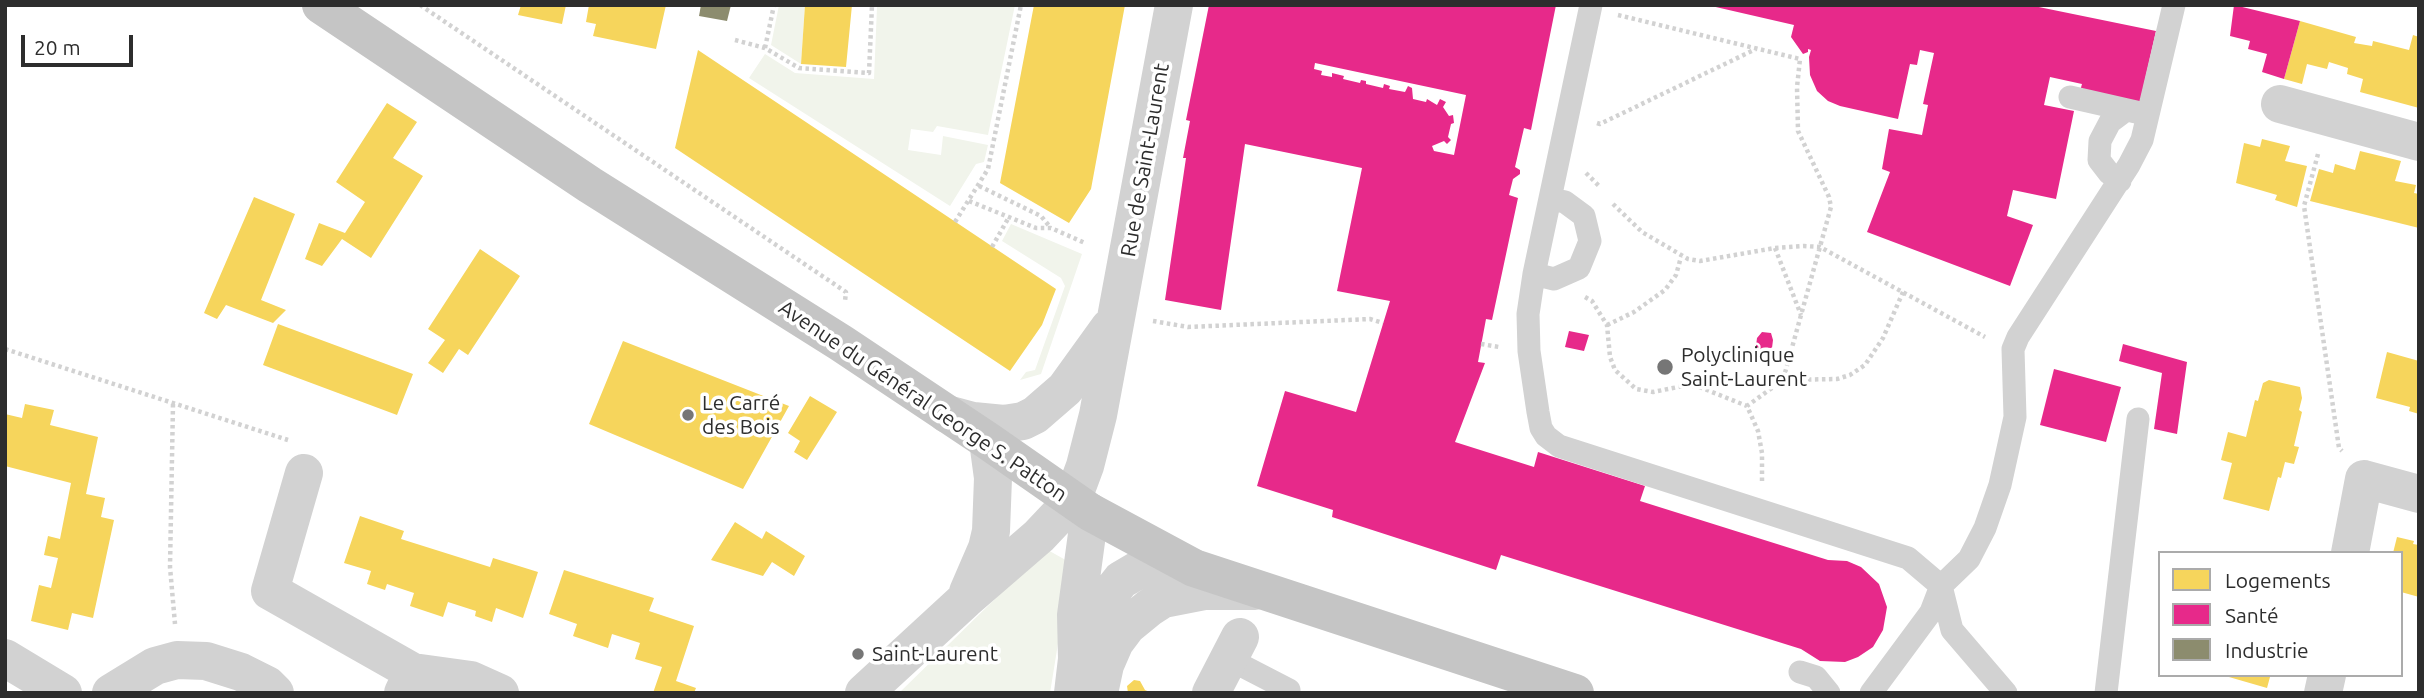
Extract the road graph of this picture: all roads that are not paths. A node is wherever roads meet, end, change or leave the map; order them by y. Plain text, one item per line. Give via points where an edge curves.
1 (321, 5) edge
2 (1174, 5) edge
3 (2174, 5) edge
4 (1590, 7) edge
5 (2070, 97) dead end
6 (2280, 104) dead end
7 (2126, 110) junction
8 (2149, 115) junction
9 (2419, 142) edge
10 (2120, 181) junction
11 (1551, 199) junction
12 (1544, 277) junction
13 (1118, 315) junction
14 (947, 414) junction
15 (2138, 419) dead end
16 (988, 441) junction
17 (304, 473) road end
18 (2419, 494) edge
19 (1081, 506) junction
20 (2350, 551) edge
21 (1194, 568) junction
22 (1941, 586) junction
23 (1263, 590) junction
24 (965, 600) junction
25 (1234, 648) joint
26 (5, 658) edge
27 (1800, 672) dead end
28 (1075, 676) edge
29 (408, 682) edge
30 (63, 693) edge
31 (111, 693) edge
32 (275, 693) edge
33 (500, 693) edge
34 (864, 693) edge
35 (1099, 693) edge
36 (1211, 693) edge
37 (1287, 693) edge
38 (1575, 693) edge
39 (1829, 693) edge
40 (1871, 693) edge
41 (2006, 693) edge
42 (2106, 693) edge

1 - 14 main road, Avenue du Général George S. Patton via 590,186
2 - 13 street, Rue de Saint-Laurent
3 - 8 lane
4 - 11 lane
5 - 7 lane
6 - 9 street
7 - 8 lane
7 - 10 lane via 2110,122 2100,141 2099,160
8 - 10 lane via 2142,140
10 - 22 lane via 2018,337 2012,360 2015,417 2000,485 1969,559
11 - 12 lane
11 - 12 lane via 1565,202 1584,216 1590,241 1579,268
12 - 22 lane via 1528,314 1529,351 1541,428 1552,442 1909,558
13 - 14 street, Rue de Saint-Laurent via 1065,389 1035,415 1004,424
13 - 19 street, Rue de Saint-Laurent
14 - 16 main road, Avenue du Général George S. Patton
15 - 42 lane
16 - 19 main road, Avenue du Général George S. Patton
16 - 24 street via 993,478 991,531
17 - 29 street via 270,591
18 - 20 street via 2364,480
19 - 21 main road, Avenue du Général George S. Patton
19 - 24 street
19 - 28 street
21 - 23 main road, Avenue du Général George S. Patton
21 - 28 street via 1138,570 1121,580 1102,604
22 - 40 lane via 1931,612
22 - 41 lane via 1952,630
23 - 35 street via 1204,592 1156,603 1115,642
23 - 38 main road, Avenue du Général George S. Patton
24 - 34 street
25 - 36 street
25 - 37 lane via 1289,690
26 - 30 street
27 - 39 lane via 1816,677
29 - 33 street via 471,680
31 - 32 street via 155,666 177,660 205,661 241,672

